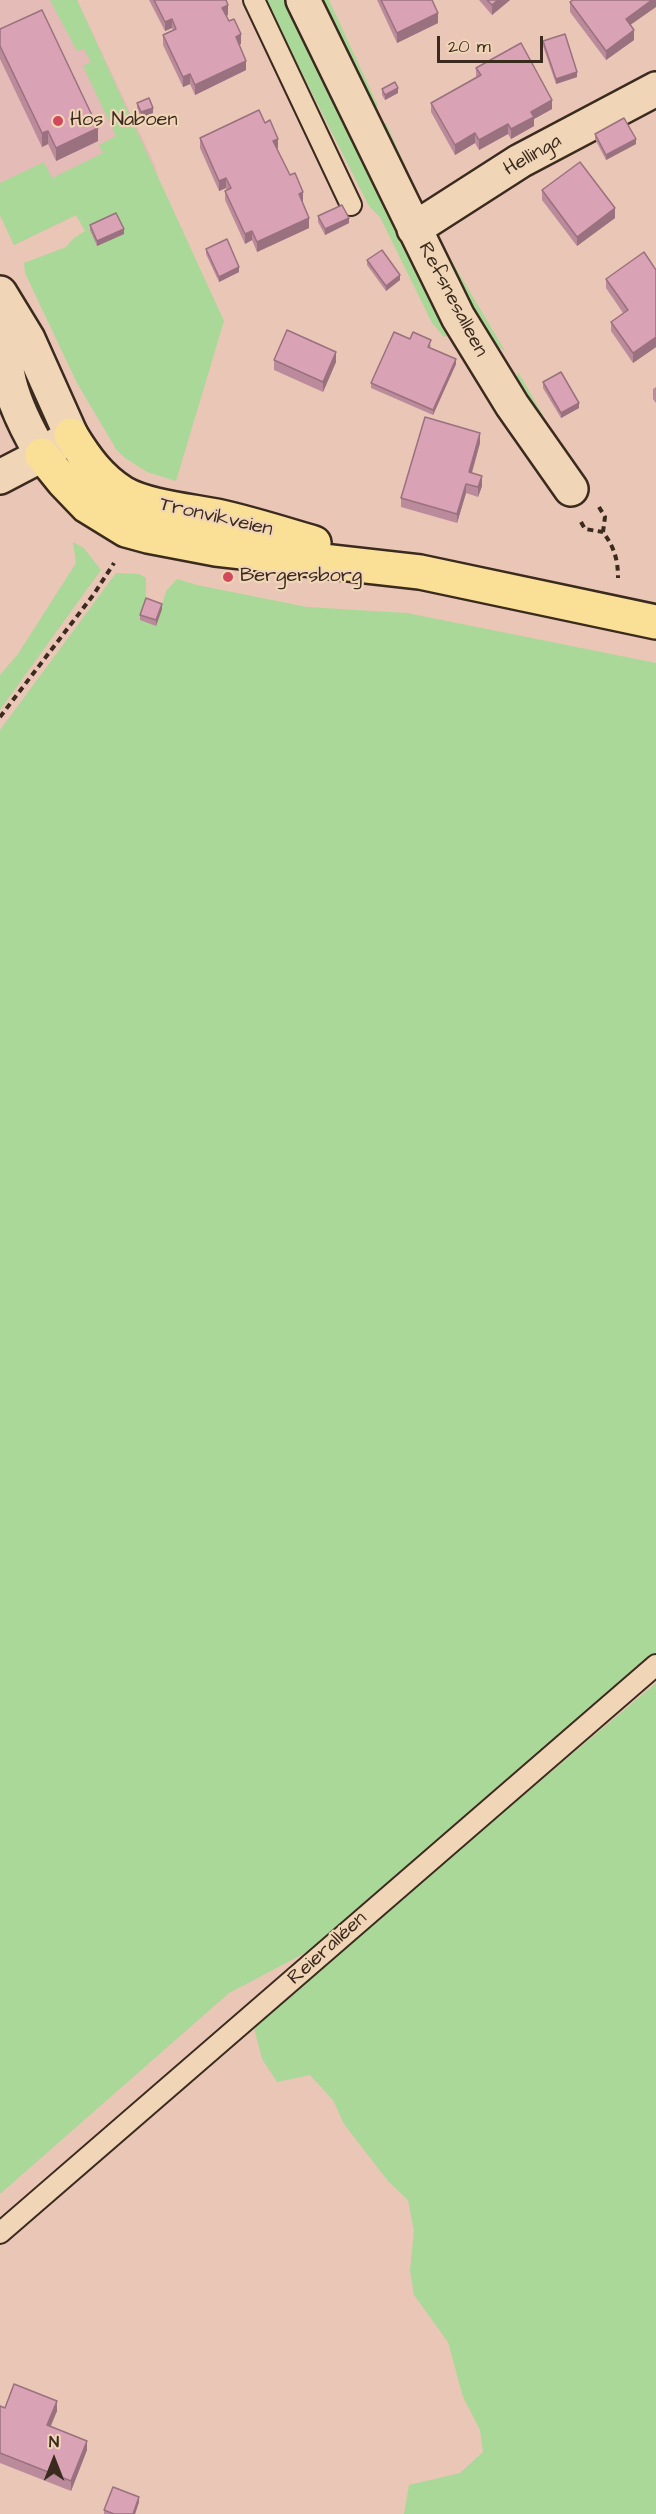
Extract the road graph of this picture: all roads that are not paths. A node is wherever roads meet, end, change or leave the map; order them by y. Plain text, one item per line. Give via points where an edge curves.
1 (254, 0) edge
2 (303, 0) edge
3 (656, 89) edge
4 (351, 205) dead end
5 (414, 229) junction
6 (2, 298) edge
7 (71, 435) junction
8 (42, 456) junction
9 (0, 477) edge
10 (571, 489) road end
11 (420, 572) junction
12 (656, 622) edge
13 (656, 1665) edge
14 (0, 2233) edge

1 - 4 lane
2 - 5 street, Refsnesalleen
3 - 5 street, Hellinga via 520,161
5 - 10 street, Refsnesalleen via 458,317
6 - 7 street via 28,339
6 - 8 street via 2,344 9,386 22,422
7 - 8 street
7 - 11 main road, Tronvikveien via 88,463 108,482 143,502 224,518
8 - 9 street
8 - 11 main road, Tronvikveien via 87,506 126,530 216,549
11 - 12 main road, Tronvikveien
13 - 14 lane, Reieralléen

